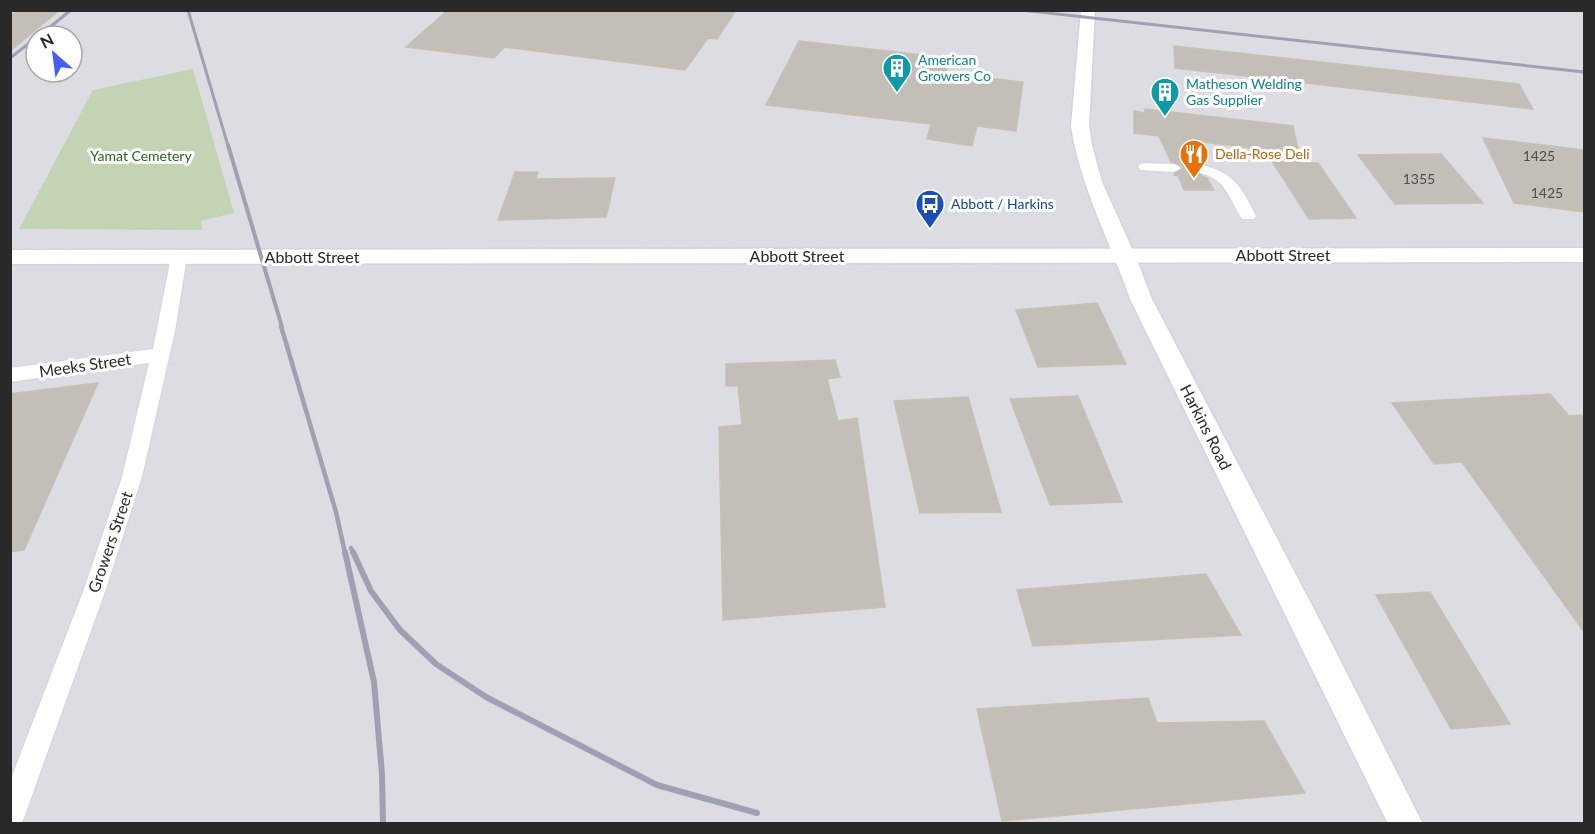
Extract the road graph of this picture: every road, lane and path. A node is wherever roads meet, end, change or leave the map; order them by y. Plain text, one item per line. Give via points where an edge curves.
1 (1088, 10) edge
2 (1145, 167) dead end
3 (1174, 168) tunnel mouth
4 (1202, 169) tunnel mouth
5 (1248, 216) dead end
6 (1125, 255) junction
7 (1584, 255) edge
8 (10, 257) edge
9 (179, 257) junction
10 (160, 355) junction
11 (10, 375) edge
12 (10, 818) edge
13 (1406, 824) edge

1 - 6 street, Harkins Road via 1080,126 1093,182
2 - 3 street
4 - 5 street via 1228,179
6 - 7 main road, Abbott Street
6 - 9 main road, Abbott Street
6 - 13 street, Harkins Road via 1141,299
8 - 9 main road, Abbott Street
9 - 10 street, Growers Street
10 - 11 street, Meeks Street
10 - 12 street, Growers Street via 132,477

